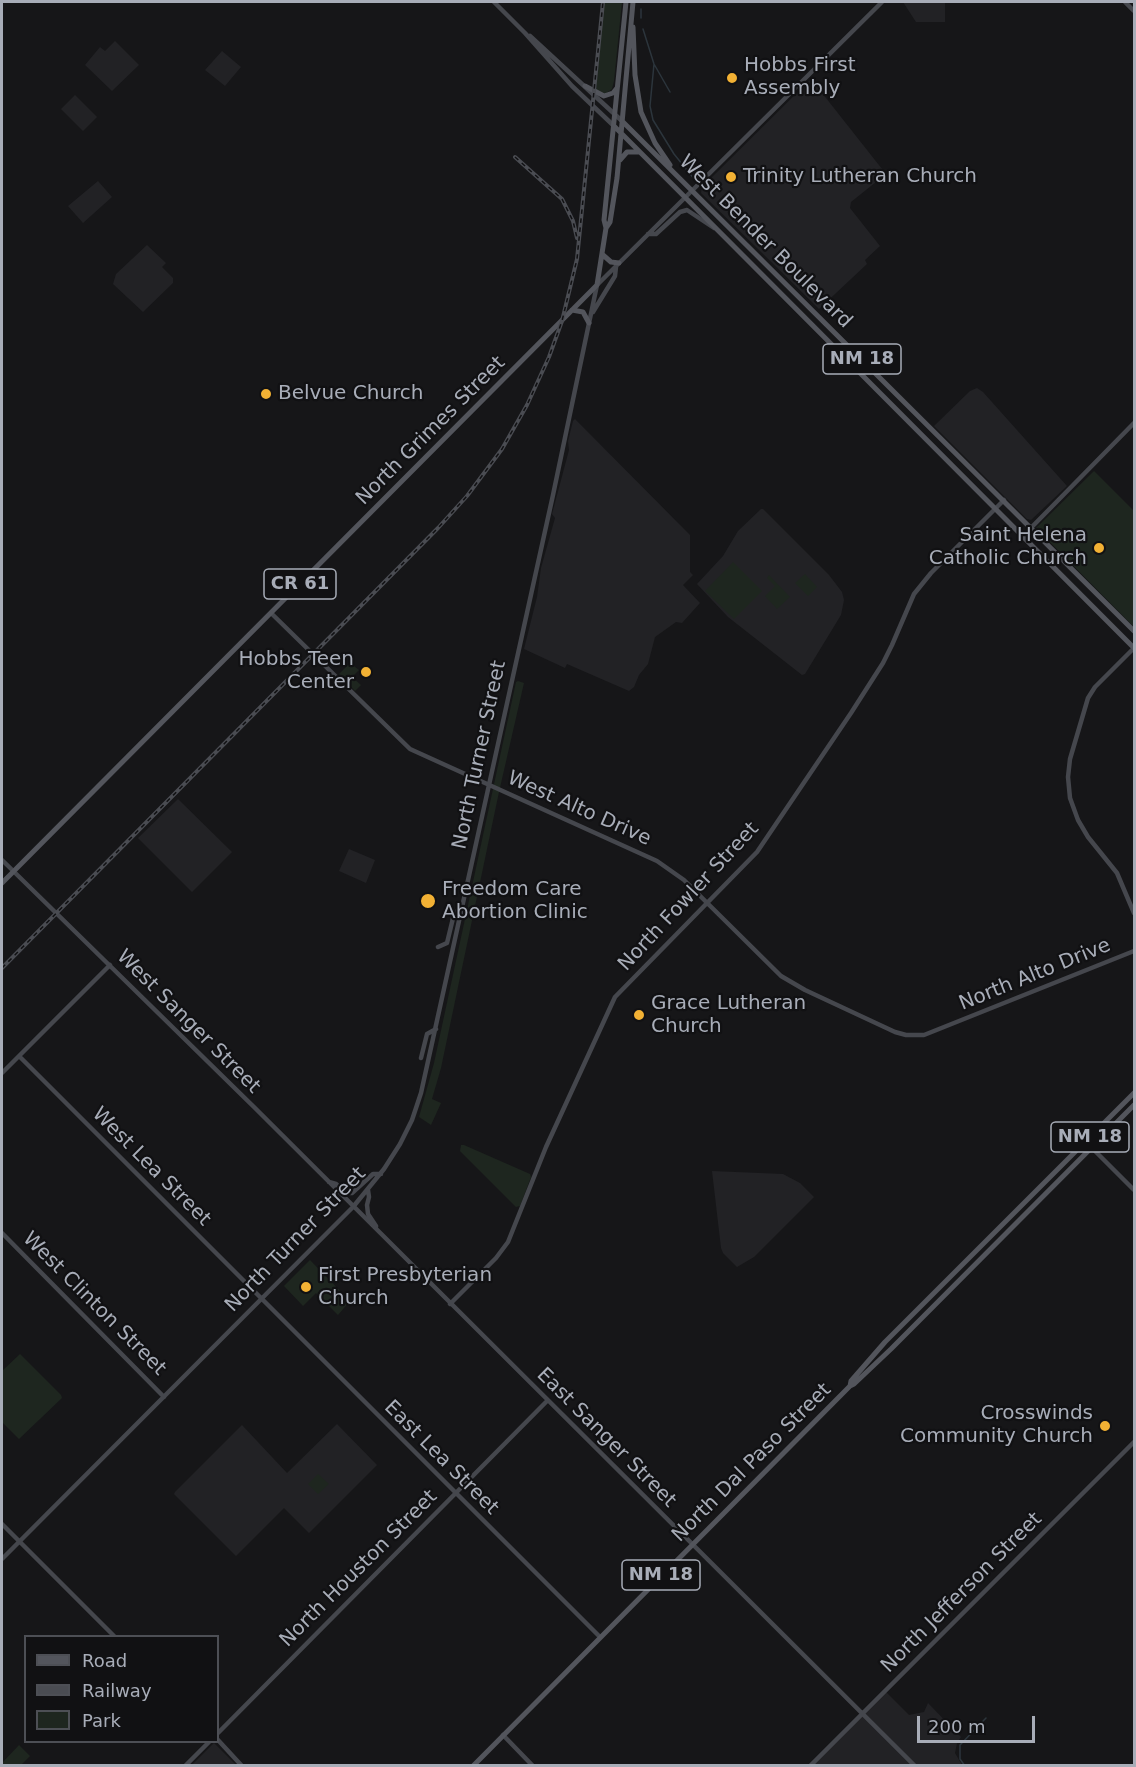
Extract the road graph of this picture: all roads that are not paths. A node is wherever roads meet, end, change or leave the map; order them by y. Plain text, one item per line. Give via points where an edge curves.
1 (494, 2) edge
2 (626, 2) edge
3 (633, 2) edge
4 (882, 2) edge
5 (1125, 2) edge
6 (1134, 11) edge
7 (632, 21) junction
8 (525, 33) junction
9 (585, 86) junction
10 (618, 87) junction
11 (615, 114) junction
12 (622, 121) junction
13 (614, 126) junction
14 (621, 133) junction
15 (640, 152) junction
16 (618, 164) junction
17 (678, 176) junction
18 (692, 190) junction
19 (685, 197) junction
20 (606, 228) junction
21 (717, 230) junction
22 (648, 234) junction
23 (752, 249) junction
24 (603, 255) junction
25 (744, 257) junction
26 (618, 265) junction
27 (597, 285) junction
28 (572, 310) junction
29 (591, 314) junction
30 (589, 323) junction
31 (1134, 423) edge
32 (1004, 500) junction
33 (996, 508) junction
34 (1031, 527) junction
35 (1023, 536) junction
36 (271, 613) junction
37 (1134, 631) edge
38 (1134, 648) edge
39 (489, 785) junction
40 (2, 860) edge
41 (13, 871) junction
42 (2, 883) edge
43 (707, 903) junction
44 (461, 907) junction
45 (1134, 913) edge
46 (438, 947) dead end
47 (1134, 951) edge
48 (110, 965) junction
49 (946, 1027) joint
50 (435, 1029) junction
51 (19, 1056) junction
52 (421, 1058) dead end
53 (2, 1073) edge
54 (1134, 1093) edge
55 (1134, 1105) edge
56 (1086, 1142) junction
57 (1092, 1148) junction
58 (381, 1174) junction
59 (327, 1181) junction
60 (368, 1189) junction
61 (1134, 1190) edge
62 (353, 1207) junction
63 (2, 1233) edge
64 (397, 1251) junction
65 (261, 1299) junction
66 (450, 1304) junction
67 (850, 1386) junction
68 (164, 1397) junction
69 (547, 1401) junction
70 (1134, 1442) edge
71 (455, 1494) junction
72 (2, 1524) edge
73 (19, 1542) junction
74 (692, 1544) junction
75 (2, 1560) edge
76 (113, 1635) edge
77 (600, 1637) junction
78 (862, 1712) junction
79 (219, 1732) edge
80 (503, 1735) junction
81 (219, 1741) edge
82 (208, 1743) edge
83 (185, 1766) edge
84 (242, 1766) edge
85 (473, 1766) edge
86 (533, 1766) edge
87 (810, 1766) edge
88 (915, 1766) edge

1 - 8 street, West Bender Boulevard
2 - 10 main road, North Turner Street
3 - 7 main road
4 - 18 street, North Grimes Street / CR 61
5 - 6 street
7 - 12 main road, North Turner Street
7 - 17 main road via 636,90 642,112 655,143
8 - 9 street, West Bender Boulevard
8 - 13 street, West Bender Boulevard via 561,75
9 - 10 main road via 604,96
9 - 11 street, West Bender Boulevard
10 - 11 main road, North Turner Street
11 - 12 street, West Bender Boulevard
11 - 13 main road, North Turner Street
12 - 14 main road, North Turner Street
12 - 17 main road, West Bender Boulevard / NM 18
13 - 14 main road, West Bender Boulevard / NM 18
13 - 20 main road, North Turner Street
14 - 15 main road, West Bender Boulevard / NM 18
14 - 16 main road, North Turner Street
15 - 16 main road via 624,153
15 - 19 main road, West Bender Boulevard / NM 18
16 - 20 main road, North Turner Street
17 - 18 main road, West Bender Boulevard / NM 18
18 - 19 street, North Grimes Street / CR 61
18 - 23 main road, West Bender Boulevard / NM 18
19 - 21 main road, West Bender Boulevard / NM 18
19 - 22 street, North Grimes Street / CR 61
20 - 24 main road, North Turner Street
21 - 22 street via 687,210 656,234
21 - 25 main road, West Bender Boulevard / NM 18
22 - 26 street, North Grimes Street / CR 61
23 - 25 main road
23 - 32 main road, West Bender Boulevard / NM 18
24 - 26 main road
24 - 27 main road, North Turner Street
25 - 33 main road, West Bender Boulevard / NM 18
26 - 27 street, North Grimes Street / CR 61
26 - 29 street
27 - 28 main road, North Grimes Street / CR 61
27 - 29 street, North Turner Street
28 - 30 main road via 583,312
28 - 36 main road, North Grimes Street / CR 61
29 - 30 street, North Turner Street
30 - 39 street, North Turner Street
31 - 34 street
32 - 33 street, North Fowler Street
32 - 34 main road, West Bender Boulevard / NM 18
33 - 35 main road, West Bender Boulevard / NM 18
33 - 43 street, North Fowler Street via 921,584 907,606 888,653 839,731 757,852
34 - 35 street
34 - 37 main road, NM 18
35 - 38 main road, NM 18
36 - 39 street, West Alto Drive via 402,744
36 - 41 main road, North Grimes Street / CR 61
38 - 45 street via 1088,698 1068,777 1078,820 1117,873
39 - 43 street, West Alto Drive via 657,861
39 - 44 street, North Turner Street
40 - 41 street, West Sanger Street
41 - 42 main road, North Grimes Street / CR 61
41 - 48 street, West Sanger Street
43 - 49 street, West Alto Drive via 772,969 805,990 906,1035 924,1035
43 - 66 street, North Fowler Street via 615,997 546,1147 508,1242
44 - 46 street via 454,914 447,943
44 - 50 street, North Turner Street
47 - 49 street, North Alto Drive
48 - 51 street
48 - 59 street, West Sanger Street
50 - 52 street via 427,1034
50 - 58 street, North Turner Street via 414,1115
51 - 53 street
51 - 65 street, West Lea Street
54 - 56 main road, North Dal Paso Street / NM 18
55 - 57 main road, North Dal Paso Street / NM 18
56 - 57 street
56 - 67 main road, North Dal Paso Street / NM 18 via 885,1342
57 - 61 street
57 - 67 main road, North Dal Paso Street / NM 18
58 - 59 street via 374,1174 352,1193
58 - 60 street, North Turner Street
59 - 62 street, West Sanger Street
60 - 62 street, North Turner Street
60 - 64 street via 369,1217
62 - 64 street, East Sanger Street
62 - 65 street, North Turner Street
63 - 68 street, West Clinton Street
64 - 66 street, East Sanger Street
65 - 68 street, North Turner Street
65 - 71 street, East Lea Street
66 - 69 street, East Sanger Street
67 - 74 main road, North Dal Paso Street / NM 18
68 - 73 street, North Turner Street
69 - 71 street, North Houston Street
69 - 74 street, East Sanger Street
70 - 78 street, North Jefferson Street
71 - 77 street, East Lea Street
71 - 79 street, North Houston Street
72 - 73 street
73 - 75 street, North Turner Street
73 - 76 street
74 - 77 main road, North Dal Paso Street / NM 18
74 - 78 street, East Sanger Street
77 - 80 main road, North Dal Paso Street / NM 18
78 - 87 street, North Jefferson Street
78 - 88 street, East Sanger Street
80 - 85 main road, North Dal Paso Street / NM 18
80 - 86 street
81 - 84 street
82 - 83 street

